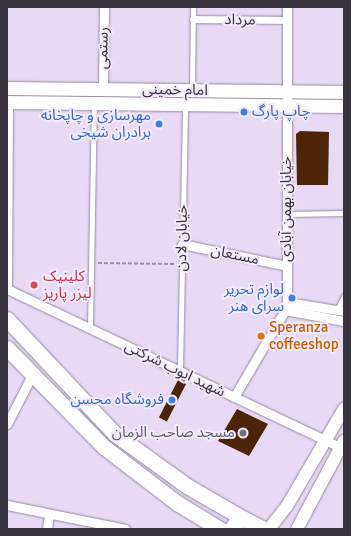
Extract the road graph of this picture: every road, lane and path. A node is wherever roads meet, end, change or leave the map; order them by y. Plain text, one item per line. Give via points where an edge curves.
1 (104, 7) edge
2 (193, 7) edge
3 (287, 7) edge
4 (193, 19) junction
5 (287, 20) junction
6 (7, 88) edge
7 (103, 89) junction
8 (192, 90) junction
9 (286, 92) junction
10 (344, 92) edge
11 (8, 102) edge
12 (94, 103) junction
13 (185, 104) junction
14 (286, 105) junction
15 (344, 106) edge
16 (344, 213) edge
17 (287, 214) junction
18 (182, 244) junction
19 (91, 263) junction
20 (182, 264) junction
21 (287, 266) junction
22 (7, 289) edge
23 (344, 296) edge
24 (286, 306) junction
25 (340, 310) edge
26 (7, 319) edge
27 (344, 320) edge
28 (90, 328) junction
29 (7, 348) edge
30 (180, 371) junction
31 (32, 375) junction
32 (234, 397) junction
33 (344, 409) edge
34 (7, 424) edge
35 (326, 440) junction
36 (343, 446) edge
37 (7, 505) edge
38 (49, 514) junction
39 (244, 519) junction
40 (47, 529) edge
41 (126, 529) edge
42 (220, 529) edge
43 (230, 529) edge
44 (264, 529) edge
45 (270, 529) edge
46 (297, 529) edge

1 - 7 street, رستمی
2 - 4 lane
3 - 5 street, خیابان بهمن آبادی
4 - 5 street, مرداد
4 - 8 lane
5 - 9 street, خیابان بهمن آبادی
6 - 7 main road, امام خمینی
7 - 8 main road, امام خمینی
8 - 9 main road, امام خمینی
9 - 10 main road, امام خمینی
9 - 14 street, خیابان بهمن آبادی
11 - 12 main road, امام خمینی
11 - 22 street
12 - 13 main road, امام خمینی
12 - 19 lane
13 - 14 main road, امام خمینی
13 - 18 lane, خیابان لادن
14 - 15 main road, امام خمینی
14 - 17 street, خیابان بهمن آبادی
16 - 17 lane
17 - 21 street, خیابان بهمن آبادی
18 - 20 lane, خیابان لادن
18 - 21 street, مستعان
19 - 20 path
19 - 28 lane
20 - 30 lane, خیابان لادن
21 - 24 street, خیابان بهمن آبادی
22 - 28 street, شهید ایوب شرکتی
23 - 25 lane
24 - 25 street
24 - 27 street
24 - 32 street
26 - 39 main road via 116,434 187,486
28 - 30 street, شهید ایوب شرکتی
29 - 31 main road
30 - 32 street, شهید ایوب شرکتی
31 - 34 street
31 - 42 main road via 104,447 177,503
32 - 35 street, شهید ایوب شرکتی
33 - 35 street
35 - 36 street, شهید ایوب شرکتی
35 - 45 street via 287,506
36 - 46 street
37 - 38 street
38 - 40 street
38 - 41 street
39 - 43 main road via 236,521
39 - 44 main road

